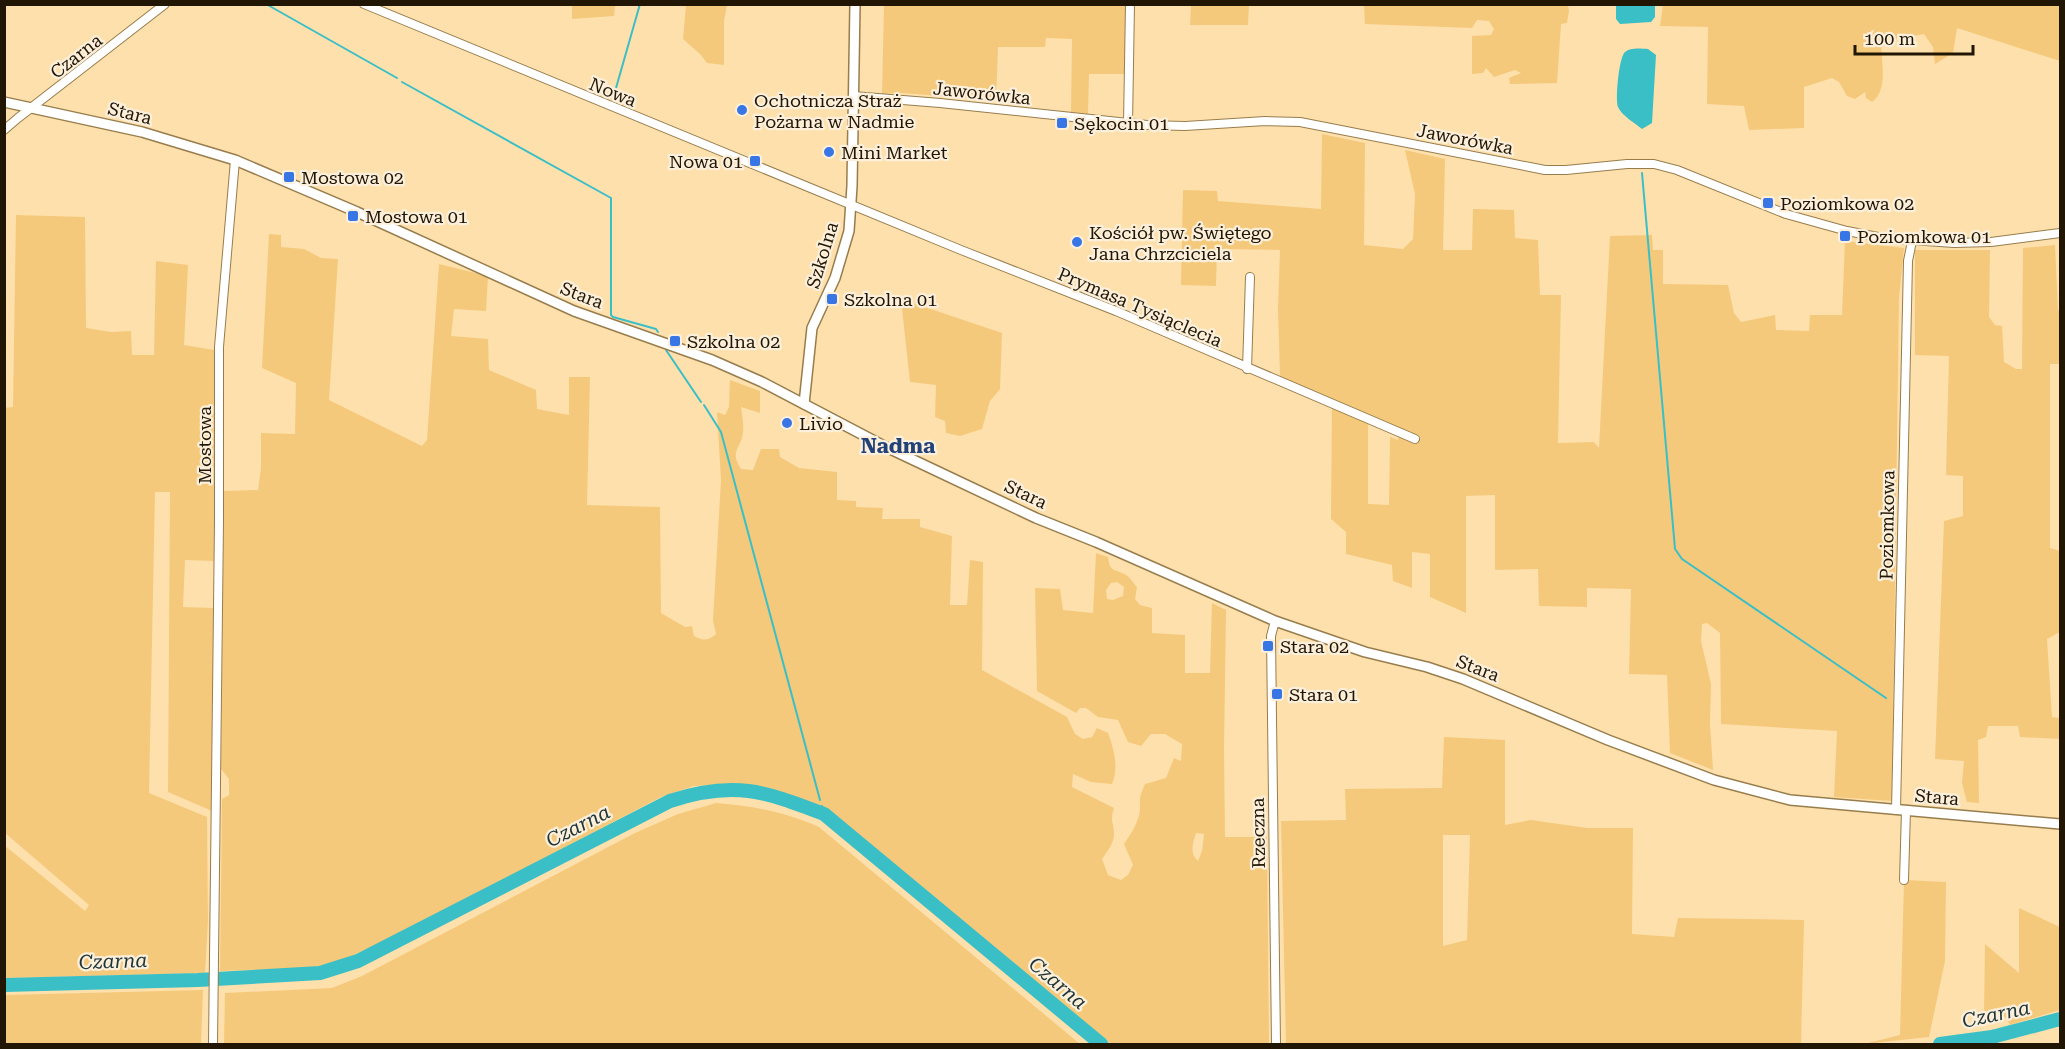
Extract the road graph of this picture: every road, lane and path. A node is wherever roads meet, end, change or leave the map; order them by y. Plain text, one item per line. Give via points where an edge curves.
1 (165, 4) edge
2 (364, 4) edge
3 (855, 4) edge
4 (1130, 4) edge
5 (853, 96) junction
6 (4, 102) edge
7 (34, 107) junction
8 (1128, 124) junction
9 (4, 130) edge
10 (235, 160) junction
11 (852, 205) junction
12 (2061, 233) edge
13 (1912, 241) junction
14 (1250, 277) dead end
15 (1248, 369) junction
16 (804, 404) junction
17 (1415, 439) dead end
18 (1275, 621) junction
19 (1901, 810) junction
20 (2061, 824) edge
21 (1904, 880) dead end
22 (213, 1044) edge
23 (1276, 1044) edge

1 - 7 street, Czarna
2 - 11 street, Nowa
3 - 5 street, Szkolna
4 - 8 street
5 - 8 street, Jaworówka
5 - 11 street, Szkolna
6 - 7 street, Stara
7 - 9 street, Czarna
7 - 10 street, Stara via 142,132
8 - 13 street, Jaworówka via 1300,122 1545,170 1654,164 1803,219 1868,236
10 - 16 street, Stara via 532,293 712,360
10 - 22 street, Mostowa via 219,347
11 - 15 street, Prymasa Tysiąclecia via 1116,311
11 - 16 street, Szkolna via 841,260 812,328
12 - 13 street, Jaworówka via 1991,242
13 - 19 street, Poziomkowa via 1908,261
14 - 15 street
15 - 17 street, Prymasa Tysiąclecia
16 - 18 street, Stara via 1036,518
18 - 19 street, Stara via 1365,652 1463,679 1714,780 1790,800
18 - 23 street, Rzeczna via 1271,636
19 - 20 street, Stara
19 - 21 street, Poziomkowa

